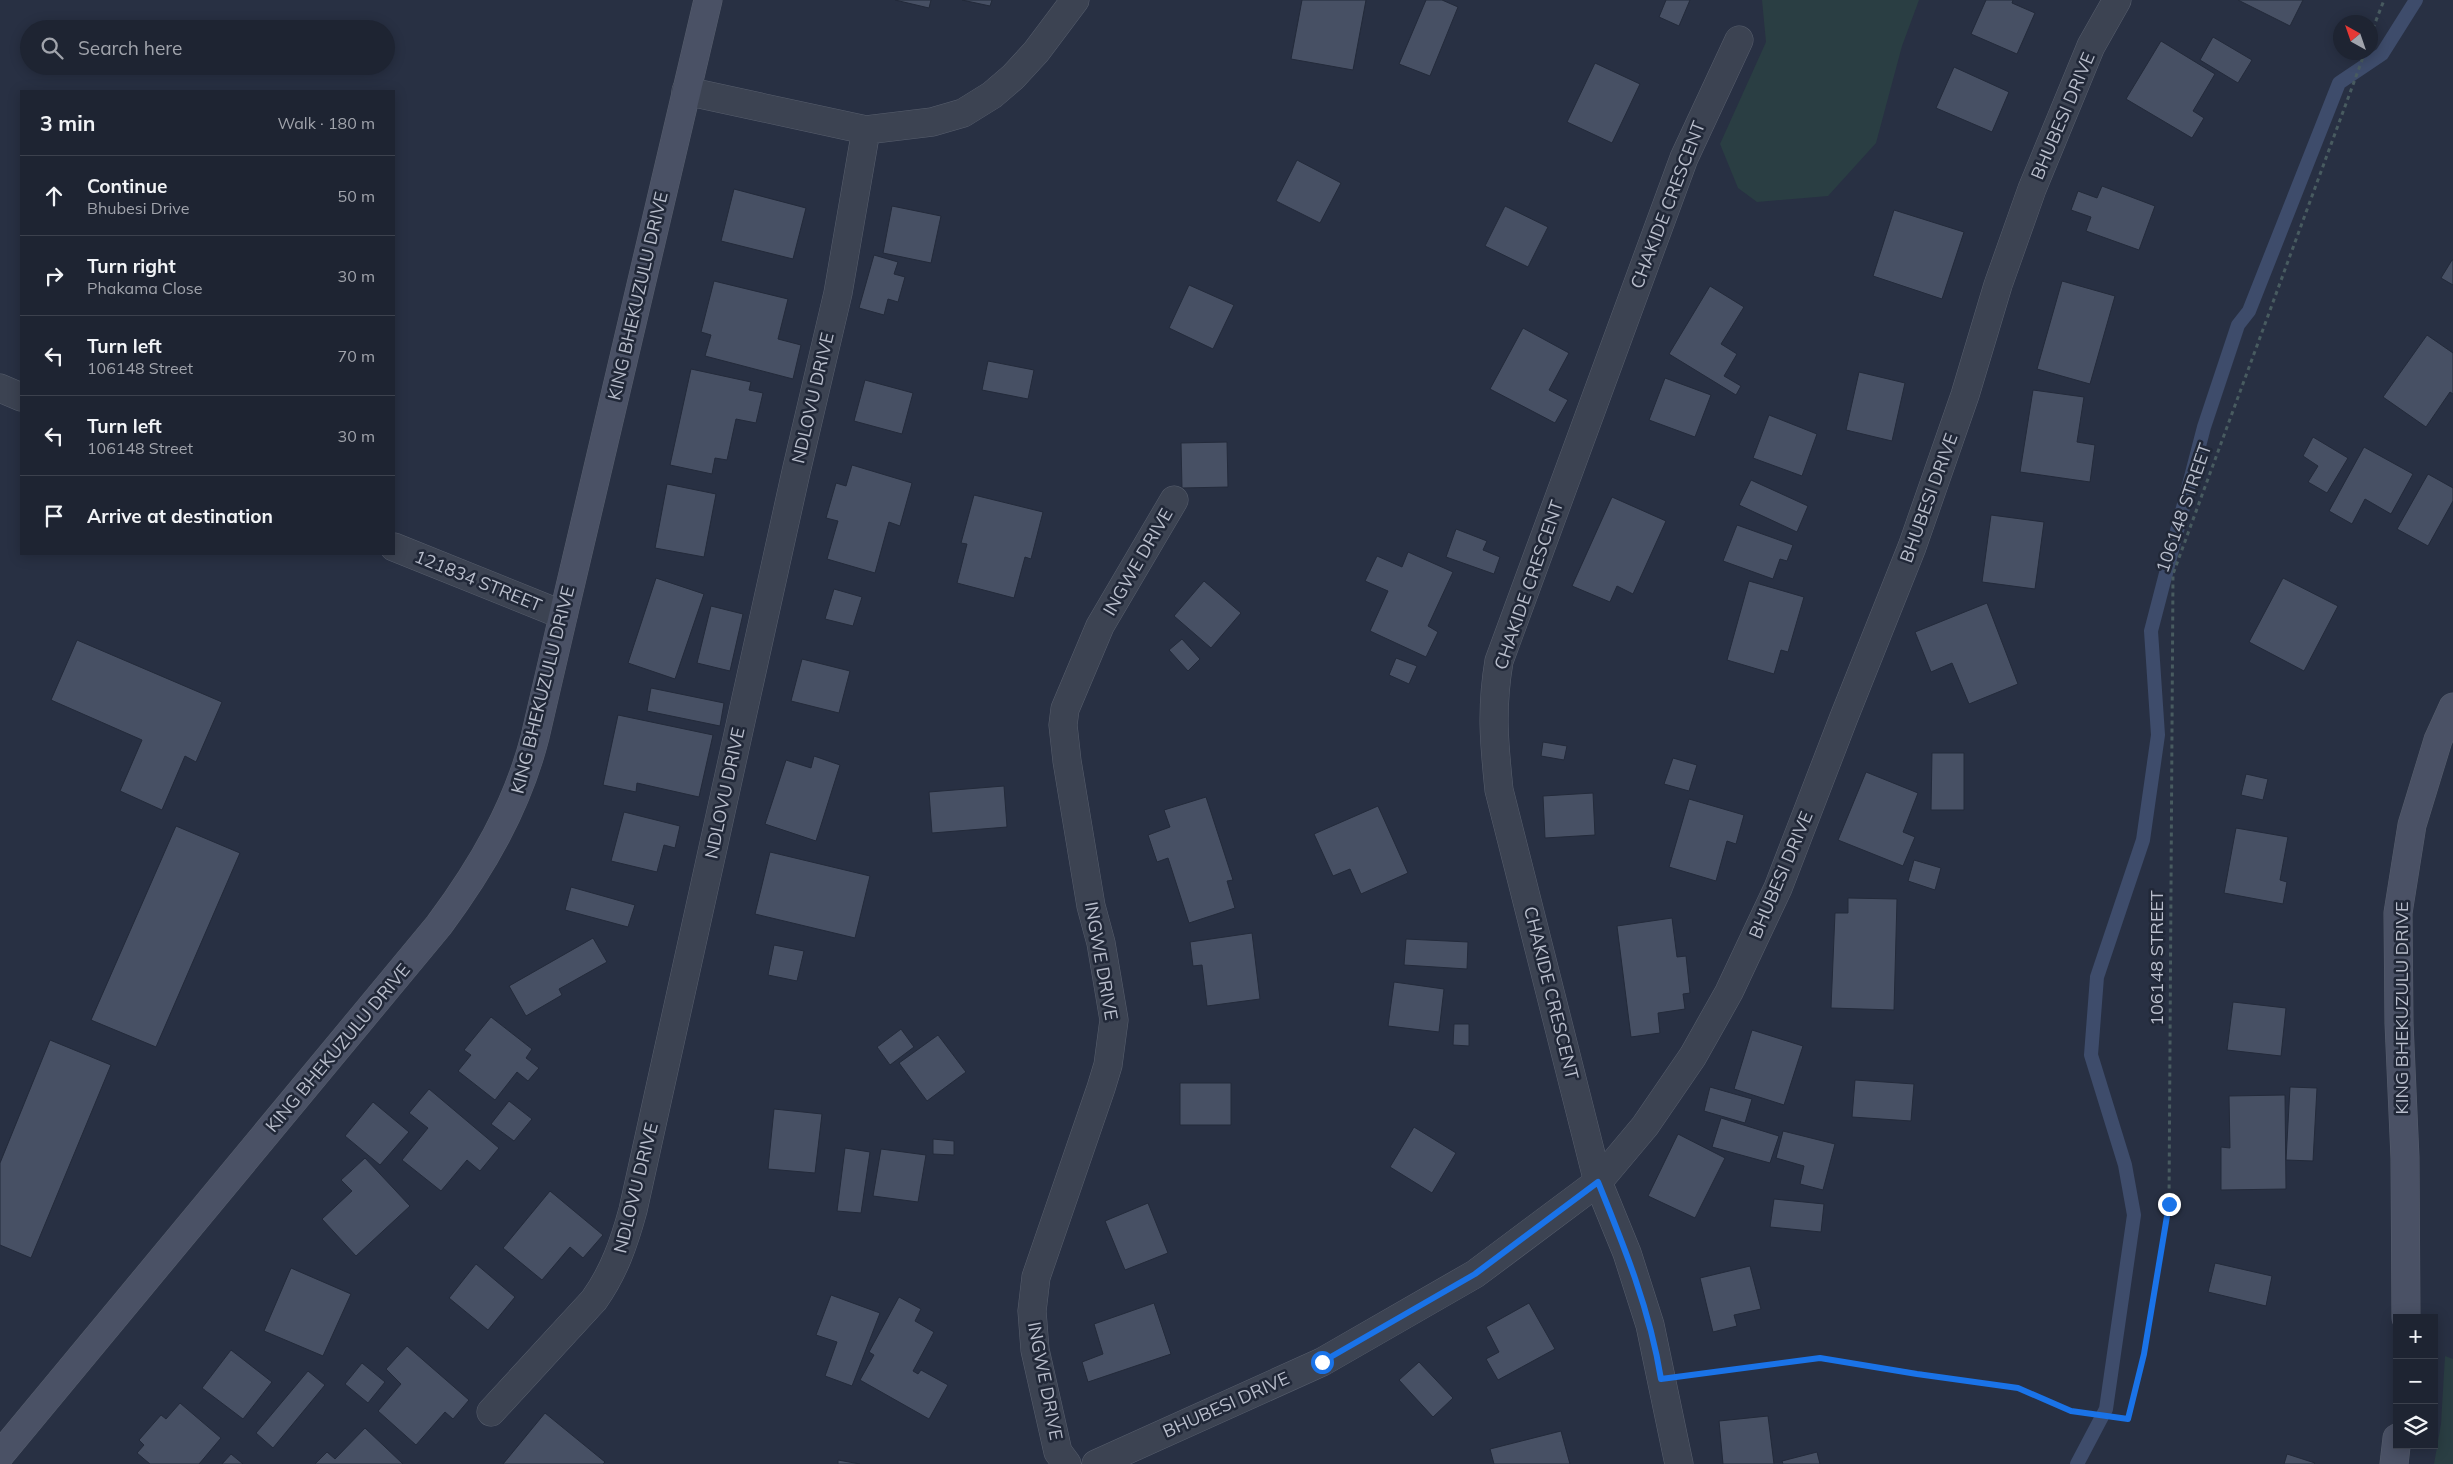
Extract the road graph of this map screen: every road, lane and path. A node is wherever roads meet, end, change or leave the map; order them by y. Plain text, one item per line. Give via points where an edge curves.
1 (708, 0) edge
2 (1075, 0) edge
3 (2117, 0) edge
4 (2384, 0) edge
5 (2378, 15) edge
6 (1739, 40) dead end
7 (2362, 60) edge
8 (686, 91) junction
9 (866, 130) junction
10 (0, 388) edge
11 (20, 397) edge
12 (1174, 500) dead end
13 (395, 547) edge
14 (563, 615) junction
15 (2453, 707) edge
16 (1598, 1182) junction
17 (2406, 1314) edge
18 (1661, 1379) junction
19 (491, 1412) dead end
20 (2396, 1449) edge
21 (0, 1455) edge
22 (1067, 1464) edge
23 (1096, 1464) edge
24 (1679, 1464) edge
25 (2394, 1464) edge

1 - 8 street, KING BHEKUZULU DRIVE
2 - 9 street via 1036,52 992,95 963,113 932,122
3 - 16 street, BHUBESI DRIVE via 2091,46 2032,189 1912,547 1778,888 1729,992 1693,1056 1644,1126
4 - 5 path
6 - 16 street, CHAKIDE CRESCENT via 1684,158 1499,662 1493,697 1499,790
7 - 18 path, 106148 STREET via 2173,574 2169,1204 2144,1354 2128,1419 2071,1411 2018,1388 1820,1358
8 - 9 street
8 - 14 street, KING BHEKUZULU DRIVE
9 - 19 street, NDLOVU DRIVE via 838,294 623,1248 607,1282 594,1300
10 - 11 street
12 - 22 street, INGWE DRIVE via 1100,626 1065,710 1063,725 1091,906 1114,1020 1108,1065 1036,1277 1032,1311 1035,1350 1049,1416 1058,1452
13 - 14 street, 121834 STREET
14 - 21 street, KING BHEKUZULU DRIVE via 527,770 515,802 466,889 440,925
15 - 17 street, KING BHEKUZULU DRIVE via 2438,740 2412,826 2398,913
16 - 18 street, CHAKIDE CRESCENT via 1627,1253 1650,1325
16 - 23 street, BHUBESI DRIVE via 1475,1274 1322,1362
18 - 24 street, CHAKIDE CRESCENT
20 - 25 street

